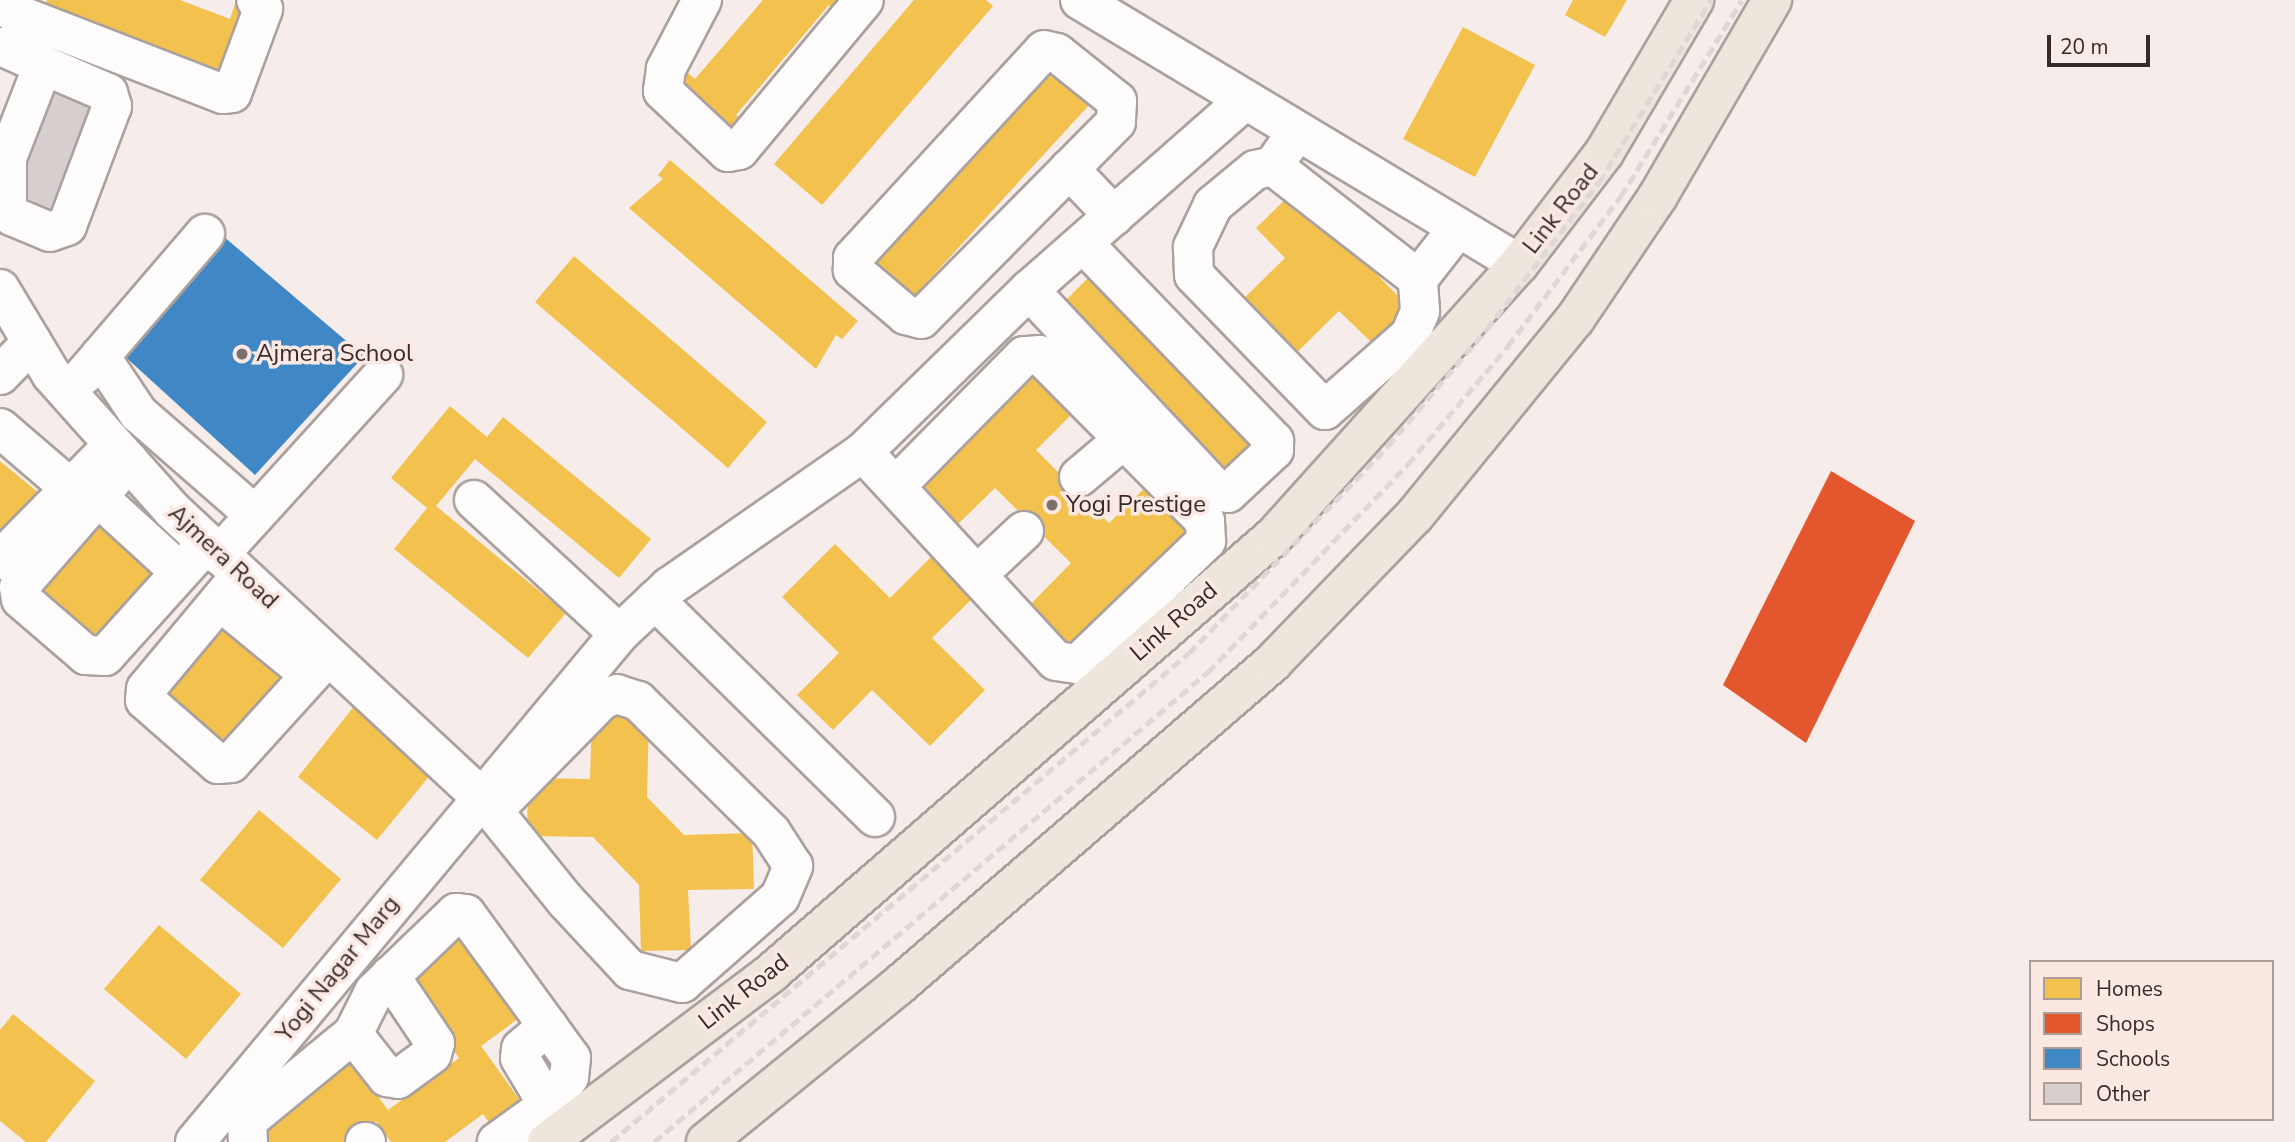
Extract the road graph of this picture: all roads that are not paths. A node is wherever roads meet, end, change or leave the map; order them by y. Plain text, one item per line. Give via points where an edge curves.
1 (256, 0) edge
2 (702, 0) edge
3 (864, 0) edge
4 (1694, 0) edge
5 (1772, 0) edge
6 (1094, 3) edge
7 (18, 23) edge
8 (43, 65) junction
9 (1243, 102) junction
10 (1296, 133) junction
11 (1273, 166) junction
12 (1069, 169) junction
13 (4, 208) edge
14 (1114, 216) junction
15 (1458, 228) junction
16 (205, 234) dead end
17 (1091, 250) junction
18 (1519, 264) junction
19 (962, 276) junction
20 (1418, 279) junction
21 (0, 289) edge
22 (1015, 313) junction
23 (32, 342) junction
24 (100, 356) junction
25 (1012, 369) junction
26 (383, 374) dead end
27 (0, 376) edge
28 (68, 393) junction
29 (1325, 410) junction
30 (0, 428) edge
31 (1124, 439) junction
32 (1362, 444) junction
33 (863, 452) junction
34 (122, 453) junction
35 (1079, 477) dead end
36 (896, 486) junction
37 (84, 493) junction
38 (474, 500) dead end
39 (255, 515) junction
40 (1024, 531) dead end
41 (0, 559) edge
42 (222, 569) junction
43 (180, 572) junction
44 (978, 574) junction
45 (655, 600) junction
46 (619, 634) junction
47 (319, 665) junction
48 (486, 803) junction
49 (875, 817) dead end
50 (780, 897) junction
51 (817, 933) junction
52 (348, 960) junction
53 (682, 983) junction
54 (382, 984) junction
55 (711, 1018) junction
56 (353, 1034) junction
57 (195, 1142) edge
58 (248, 1142) edge
59 (497, 1142) edge
60 (547, 1142) edge
61 (706, 1142) edge

1 - 7 street via 263,9 232,93
2 - 3 street via 666,69 663,91 728,152 739,150
4 - 18 main road, Link Road via 1604,153
5 - 61 main road via 1658,196 1575,319 1406,524 1273,662 898,986
6 - 9 street
7 - 8 street
8 - 13 street via 7,158
8 - 13 street via 108,93 112,106 67,226 50,232
9 - 10 street
9 - 14 street
10 - 11 street
10 - 15 street
11 - 20 street
11 - 29 street via 1255,170 1213,205 1193,247 1194,275
12 - 14 street
12 - 19 street
12 - 19 street via 1116,122 1117,101 1057,52 1044,50 853,258 853,270 906,315 921,318
14 - 17 street
15 - 18 street
15 - 20 street
16 - 24 street
17 - 22 street
17 - 22 street via 1275,441 1274,450 1228,493 1218,491
18 - 32 main road, Link Road
19 - 22 street
20 - 29 street via 1420,311 1410,335
21 - 23 street, Ajmera Road
22 - 25 street
22 - 33 street
23 - 27 street
23 - 28 street, Ajmera Road
24 - 28 street
24 - 39 street via 138,413
25 - 31 street via 1024,356 1040,355
25 - 36 street
26 - 39 street
28 - 34 street, Ajmera Road
29 - 32 street
30 - 37 street
31 - 35 street
31 - 44 street via 1205,521 1206,541 1078,664 1056,661
32 - 51 main road, Link Road via 1274,536
33 - 36 street
33 - 45 street
34 - 37 street
34 - 42 street, Ajmera Road
36 - 44 street
37 - 41 street
37 - 43 street
37 - 43 street via 19,587 21,599 86,656 105,656
38 - 46 street
39 - 42 street
40 - 44 street
42 - 43 street
42 - 47 street, Ajmera Road
42 - 47 street via 146,689 145,700 218,764 230,763
45 - 46 street
45 - 49 street
46 - 48 street
47 - 48 street, Ajmera Road
48 - 50 street via 602,700 618,694 638,701 771,832 793,866
48 - 52 street, Yogi Nagar Marg
48 - 53 street, Ajmera Road via 630,970
50 - 51 street
50 - 53 street
51 - 55 main road, Link Road
52 - 54 street
52 - 57 street, Yogi Nagar Marg
53 - 55 street
54 - 56 street
54 - 56 street via 435,1043 432,1054 398,1079 387,1077
54 - 59 street via 456,913 466,914 548,1026 571,1058 569,1077 548,1105
55 - 60 main road, Link Road
56 - 58 street via 247,1121

